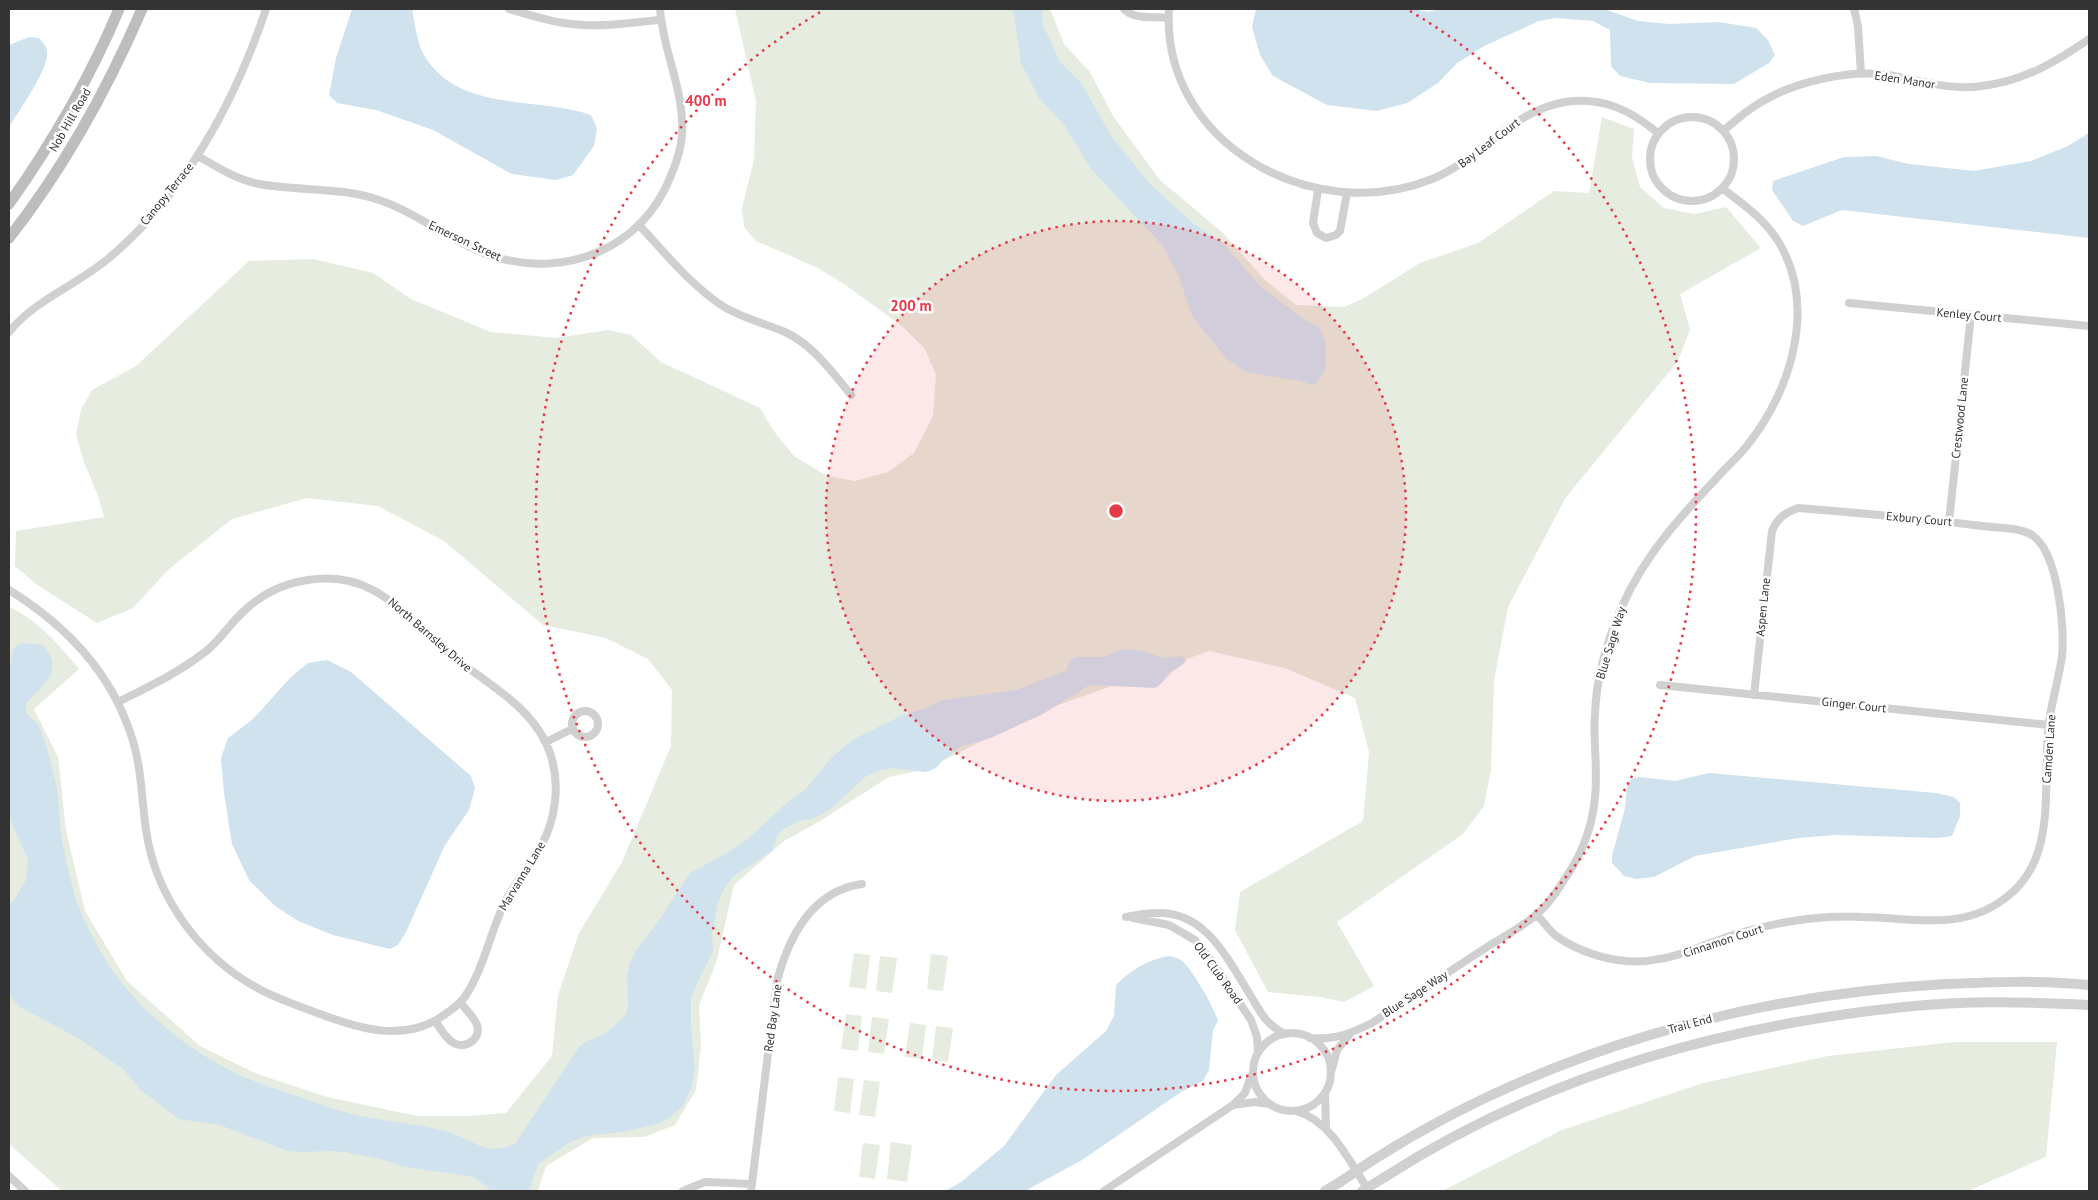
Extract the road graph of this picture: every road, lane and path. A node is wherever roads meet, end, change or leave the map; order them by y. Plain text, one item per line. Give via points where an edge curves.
1 (119, 9) edge
2 (142, 9) edge
3 (266, 9) edge
4 (509, 9) edge
5 (660, 9) edge
6 (1124, 9) edge
7 (1169, 9) edge
8 (1854, 9) edge
9 (1168, 18) junction
10 (660, 20) junction
11 (2089, 39) edge
12 (1861, 74) junction
13 (1724, 131) junction
14 (1658, 133) junction
15 (198, 156) junction
16 (1722, 188) junction
17 (1318, 190) junction
18 (1347, 193) junction
19 (9, 204) edge
20 (639, 225) junction
21 (9, 238) edge
22 (1849, 303) dead end
23 (1971, 315) junction
24 (2089, 326) edge
25 (9, 332) edge
26 (851, 395) dead end
27 (1777, 521) joint
28 (1949, 522) junction
29 (2050, 563) joint
30 (9, 590) edge
31 (1660, 685) dead end
32 (1754, 695) junction
33 (118, 702) junction
34 (2049, 725) junction
35 (572, 730) dead end
36 (546, 742) junction
37 (862, 884) dead end
38 (2008, 896) joint
39 (1536, 914) junction
40 (2089, 985) edge
41 (461, 1003) junction
42 (2089, 1006) edge
43 (435, 1021) junction
44 (1285, 1034) junction
45 (1350, 1034) junction
46 (1310, 1038) junction
47 (1258, 1052) junction
48 (1253, 1068) junction
49 (1331, 1075) junction
50 (1325, 1092) junction
51 (1234, 1104) junction
52 (1270, 1104) junction
53 (1295, 1111) junction
54 (1326, 1128) junction
55 (9, 1176) edge
56 (752, 1188) edge
57 (24, 1191) edge
58 (683, 1191) edge
59 (1104, 1191) edge
60 (1325, 1191) edge
61 (1362, 1191) edge
62 (1368, 1191) edge

1 - 19 main road, Nob Hill Road via 73,104 38,164
2 - 21 main road, Nob Hill Road via 92,113 54,175
3 - 15 street, Canopy Terrace via 243,71
4 - 10 street via 583,25
5 - 10 street, Emerson Street
6 - 9 street via 1136,16
7 - 9 street, Bay Leaf Court
8 - 12 street
9 - 17 street, Bay Leaf Court via 1175,69 1184,91 1214,130 1230,146 1270,172
10 - 20 street, Emerson Street via 680,95 682,134 675,166 662,197
11 - 12 street, Eden Manor via 2029,75 1981,87 1957,88
12 - 13 street, Eden Manor via 1784,90 1747,111
13 - 14 street via 1707,120 1687,118
13 - 16 street via 1733,152 1733,162 1731,174
14 - 16 street via 1650,152 1650,162 1652,174 1663,190 1682,200 1693,201 1704,199
14 - 18 street, Bay Leaf Court via 1623,108 1582,100 1563,102 1525,116 1471,158 1432,180 1405,189
15 - 20 street, Emerson Street via 237,178 258,184 321,188 376,199 493,256 531,264 552,264 589,256 623,240
15 - 25 street, Canopy Terrace via 177,186 109,257 39,303
16 - 39 street, Blue Sage Way via 1764,223 1788,259 1798,305 1792,354 1786,377 1762,425 1748,445 1670,528 1622,604 1597,686 1596,797 1590,825 1570,873
17 - 18 street, Bay Leaf Court
17 - 18 street via 1313,223 1317,233 1326,238 1340,231
20 - 26 street via 702,290 723,306 787,333 804,344 817,354
22 - 23 street, Kenley Court
23 - 24 street, Kenley Court
23 - 28 street, Crestwood Lane
27 - 28 street, Exbury Court via 1785,512 1798,508
27 - 32 street, Aspen Lane via 1772,531
28 - 29 street, Exbury Court via 2017,530 2031,535 2042,546
29 - 34 street, Camden Lane via 2057,586 2062,656
30 - 33 street, Marvanna Lane via 72,637 106,680
31 - 32 street, Ginger Court
32 - 34 street, Ginger Court
33 - 36 street, North Barnsley Drive via 179,671 207,650 237,618 266,594 290,583 313,579 337,580 364,585 407,613 439,646 514,702
33 - 43 street, Marvanna Lane via 131,733 140,768 146,832 159,880 172,905 211,955 234,974 262,990 360,1028 384,1032 412,1029
34 - 38 street, Camden Lane via 2047,783 2039,846 2034,864 2022,883
35 - 36 street
36 - 41 street, Marvanna Lane via 555,777 556,798 551,821 543,842 511,890 480,970
37 - 56 street, Red Bay Lane via 846,886 820,902 795,932 784,954 777,980
38 - 39 street, Cinnamon Court via 1974,915 1956,920 1863,917 1805,920 1736,934 1663,960 1640,962 1617,960 1574,946 1555,935
39 - 45 street, Blue Sage Way
40 - 60 street, Trail End, bridge via 2013,982 1904,986 1837,994 1724,1015 1607,1049 1532,1077 1403,1142
41 - 43 street, Marvanna Lane
41 - 43 street via 478,1030 472,1042 456,1044
42 - 61 street, Trail End, bridge via 2008,1003 1906,1007 1771,1027 1686,1046 1541,1095 1474,1126
44 - 46 street
44 - 47 street via 1270,1040
44 - 47 street, Old Club Road via 1269,1024 1214,940 1195,923 1172,914 1126,917 1169,924 1195,940 1251,1020
45 - 46 street, Blue Sage Way
45 - 49 street, Blue Sage Way via 1337,1050
46 - 49 street via 1328,1056
47 - 48 street
48 - 51 street via 1245,1093
48 - 52 street via 1258,1092
49 - 50 street
50 - 53 street via 1312,1105
50 - 54 street
51 - 52 street
51 - 59 street
52 - 53 street
53 - 54 street via 1304,1113
54 - 62 street
55 - 57 street
56 - 58 street via 705,1182

